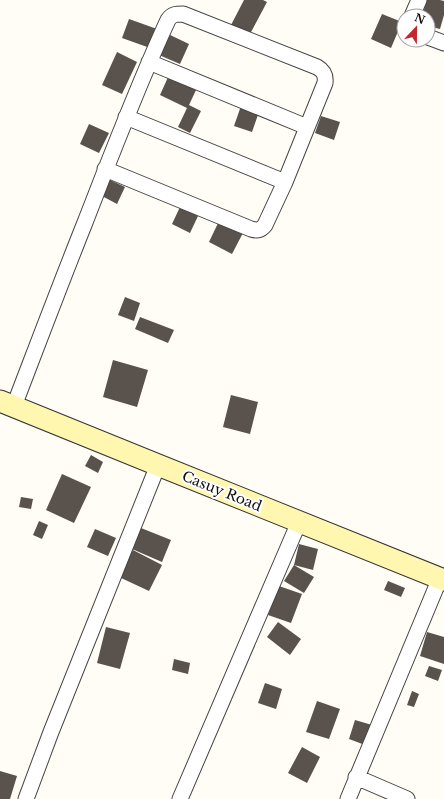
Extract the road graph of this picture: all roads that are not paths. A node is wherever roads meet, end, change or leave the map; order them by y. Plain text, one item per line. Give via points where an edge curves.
1 (149, 62) junction
2 (126, 117) junction
3 (307, 127) junction
4 (105, 169) junction
5 (285, 182) junction
6 (7, 404) edge
7 (158, 465) junction
8 (299, 522) junction
9 (442, 579) edge
10 (356, 777) junction
11 (26, 799) edge
12 (180, 799) edge
13 (348, 799) edge
14 (406, 799) edge

1 - 2 street
1 - 3 street
1 - 3 street via 168,20 171,16 183,14 317,67 326,76 325,83
2 - 4 street
2 - 5 street
3 - 5 street
4 - 5 street via 256,231 266,225
4 - 6 street
6 - 7 street, Casuy Road
7 - 8 street, Casuy Road
7 - 11 street
8 - 9 street, Casuy Road
8 - 12 street
9 - 10 street
10 - 13 street
10 - 14 street

